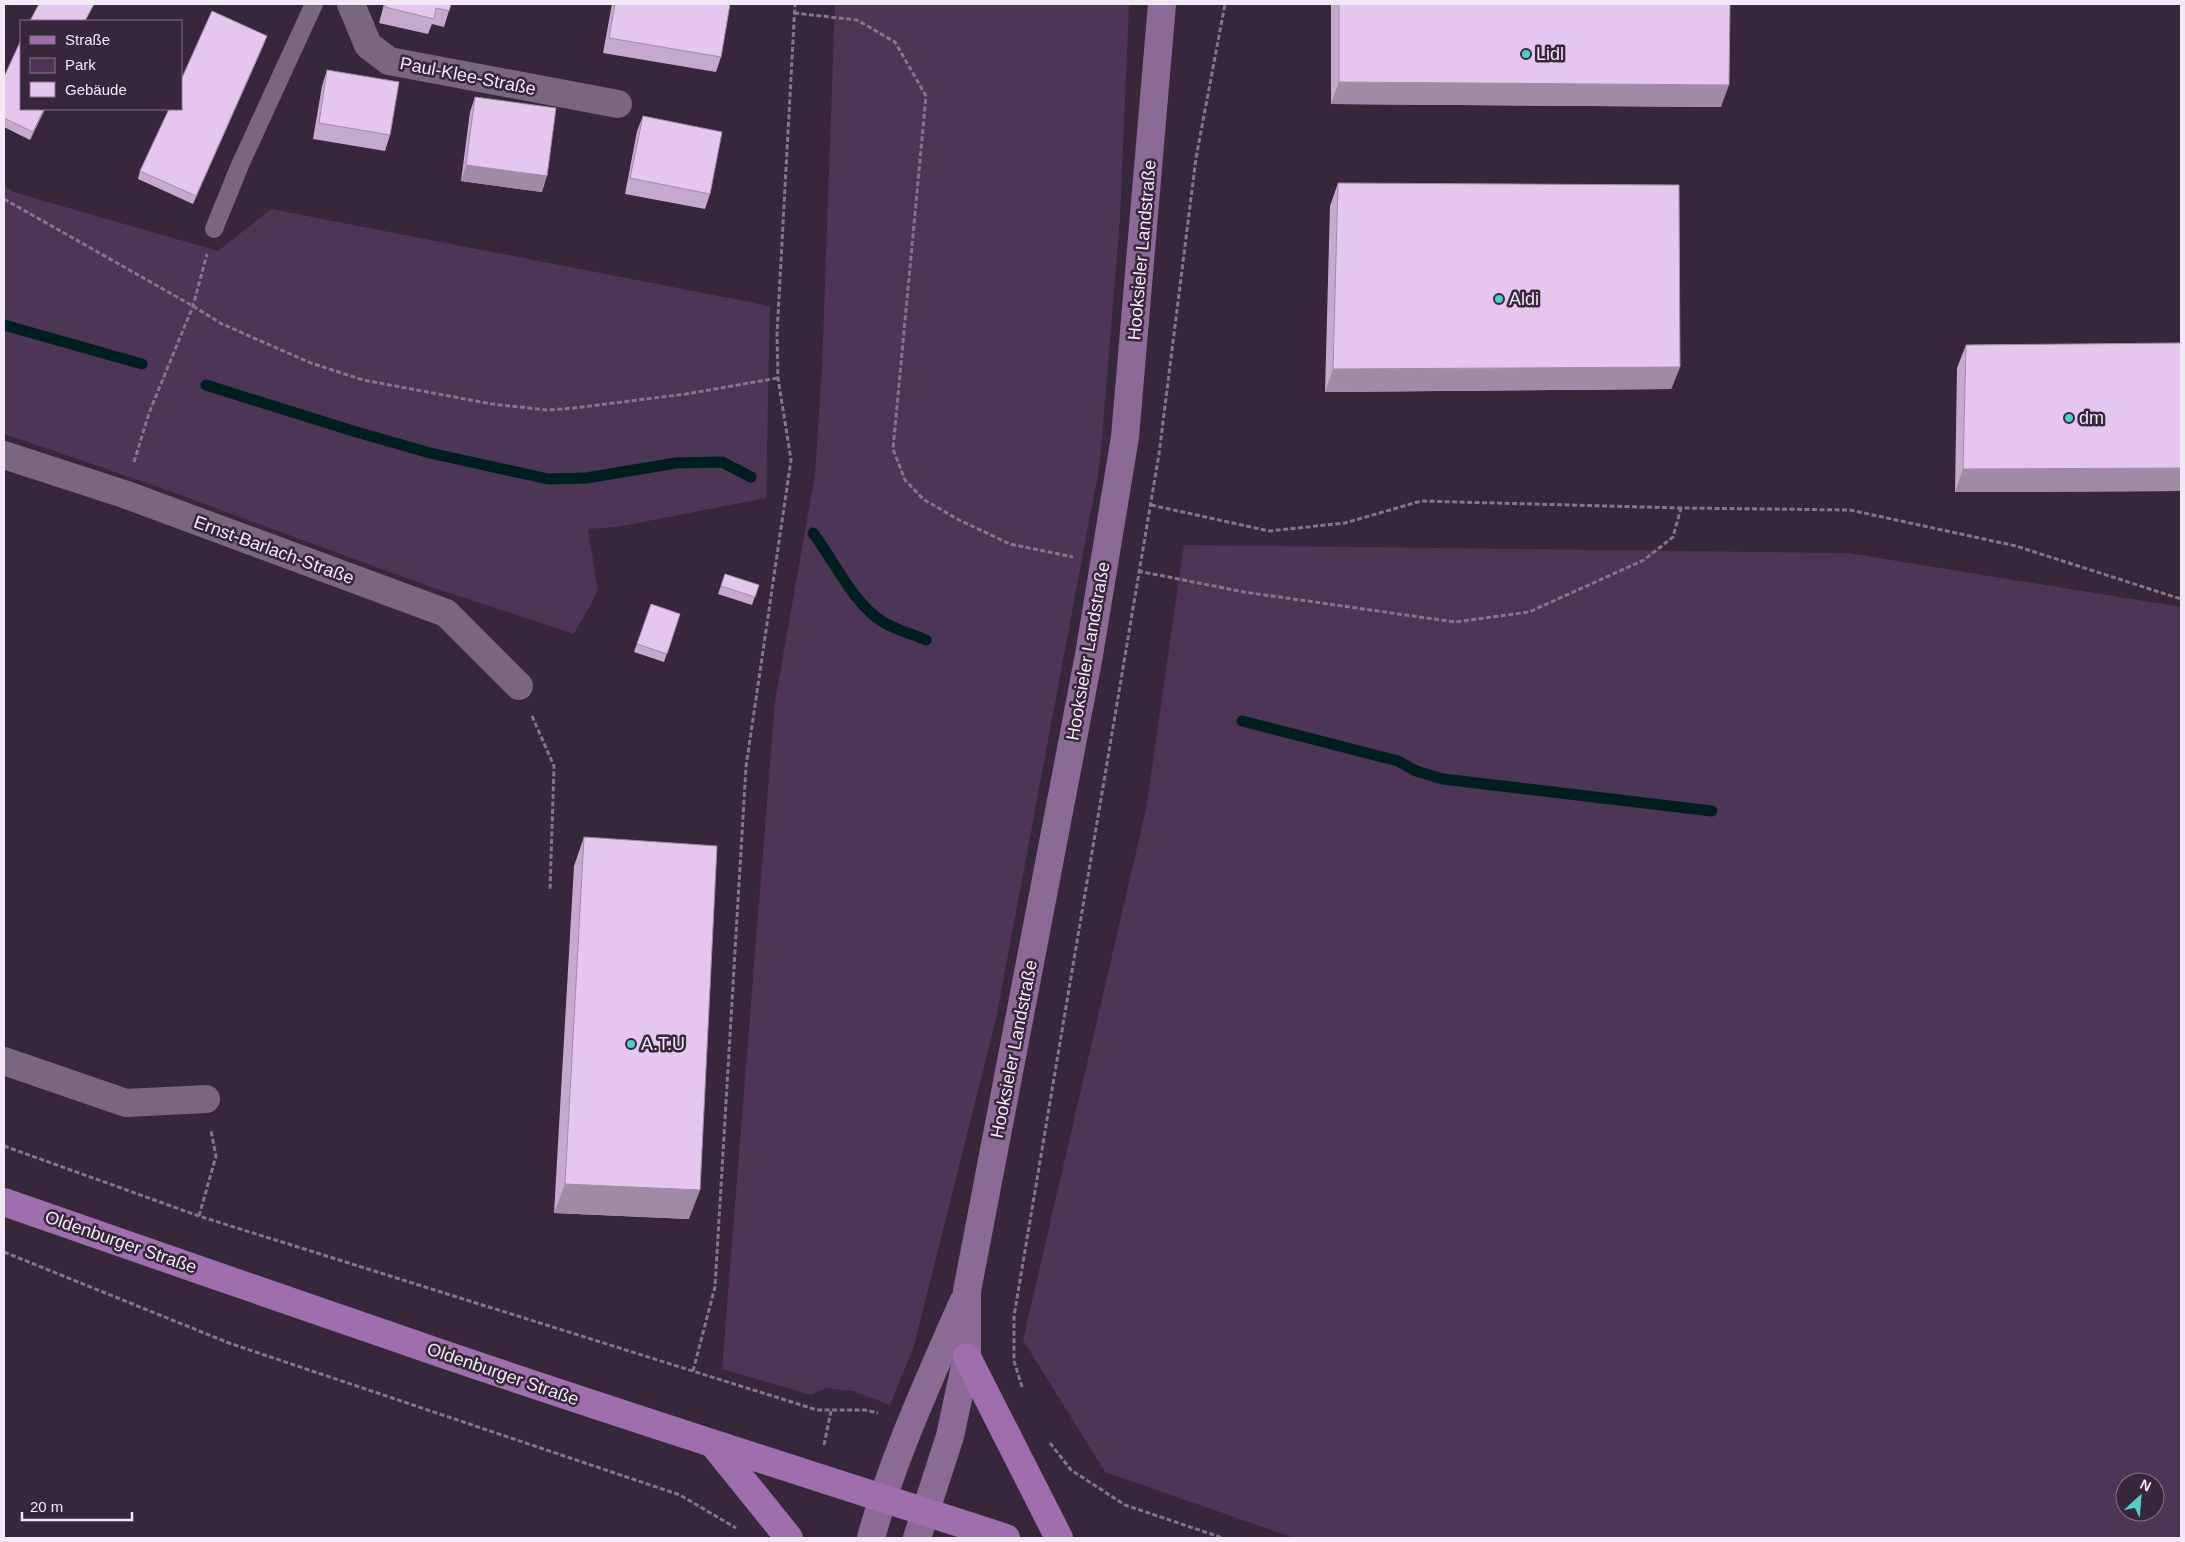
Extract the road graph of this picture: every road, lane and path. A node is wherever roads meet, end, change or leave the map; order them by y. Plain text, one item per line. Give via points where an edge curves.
1 (314, 4) edge
2 (351, 4) edge
3 (795, 4) edge
4 (1162, 4) edge
5 (1225, 4) edge
6 (794, 13) junction
7 (618, 104) dead end
8 (4, 199) edge
9 (214, 229) joint
10 (194, 306) junction
11 (778, 378) junction
12 (4, 455) edge
13 (124, 494) junction
14 (1151, 505) junction
15 (1681, 508) junction
16 (1010, 544) dead end
17 (1194, 584) dead end
18 (2181, 599) edge
19 (520, 686) joint
20 (550, 890) dead end
21 (4, 1061) edge
22 (206, 1099) joint
23 (4, 1146) edge
24 (4, 1202) edge
25 (199, 1216) junction
26 (4, 1252) edge
27 (967, 1292) junction
28 (967, 1357) junction
29 (1024, 1394) dead end
30 (714, 1445) junction
31 (882, 1498) junction
32 (924, 1512) junction
33 (742, 1534) dead end
34 (789, 1538) edge
35 (871, 1538) edge
36 (917, 1538) edge
37 (1006, 1538) edge
38 (1059, 1538) edge

1 - 9 lane
2 - 7 street, Paul-Klee-Straße via 368,45 389,61
3 - 6 path
4 - 27 main road, Hooksieler Landstraße via 1126,436 1087,665
5 - 14 path via 1196,158
6 - 11 path via 777,334
6 - 16 path via 857,20 895,42 926,96 893,448 905,480 923,499
8 - 10 path
9 - 10 path
10 - 11 path via 222,324 311,363 363,380 492,404 547,410 574,408
10 - 13 path via 149,412
11 - 25 path via 791,460 746,767 715,1287 693,1371
12 - 13 street, Ernst-Barlach-Straße
13 - 19 street, Ernst-Barlach-Straße via 446,613
14 - 15 path via 1269,531 1345,522 1421,501
14 - 29 path via 1014,1316 1014,1361
15 - 17 path via 1673,537 1644,560 1530,612 1455,622
15 - 18 path via 1850,510 2016,546
19 - 20 path via 554,766
21 - 22 street via 126,1103
22 - 25 path via 216,1156
23 - 25 path
24 - 30 main road, Oldenburger Straße
26 - 33 path via 230,1343 680,1495 731,1524
27 - 28 main road, Hooksieler Landstraße
27 - 31 main road, Hooksieler Landstraße via 910,1423
28 - 32 main road, Hooksieler Landstraße via 950,1436
28 - 38 main road
30 - 31 main road, Oldenburger Straße
30 - 34 main road
31 - 32 main road, Oldenburger Straße
31 - 35 main road, Hooksieler Landstraße
32 - 36 main road, Hooksieler Landstraße
32 - 37 main road, Oldenburger Straße

